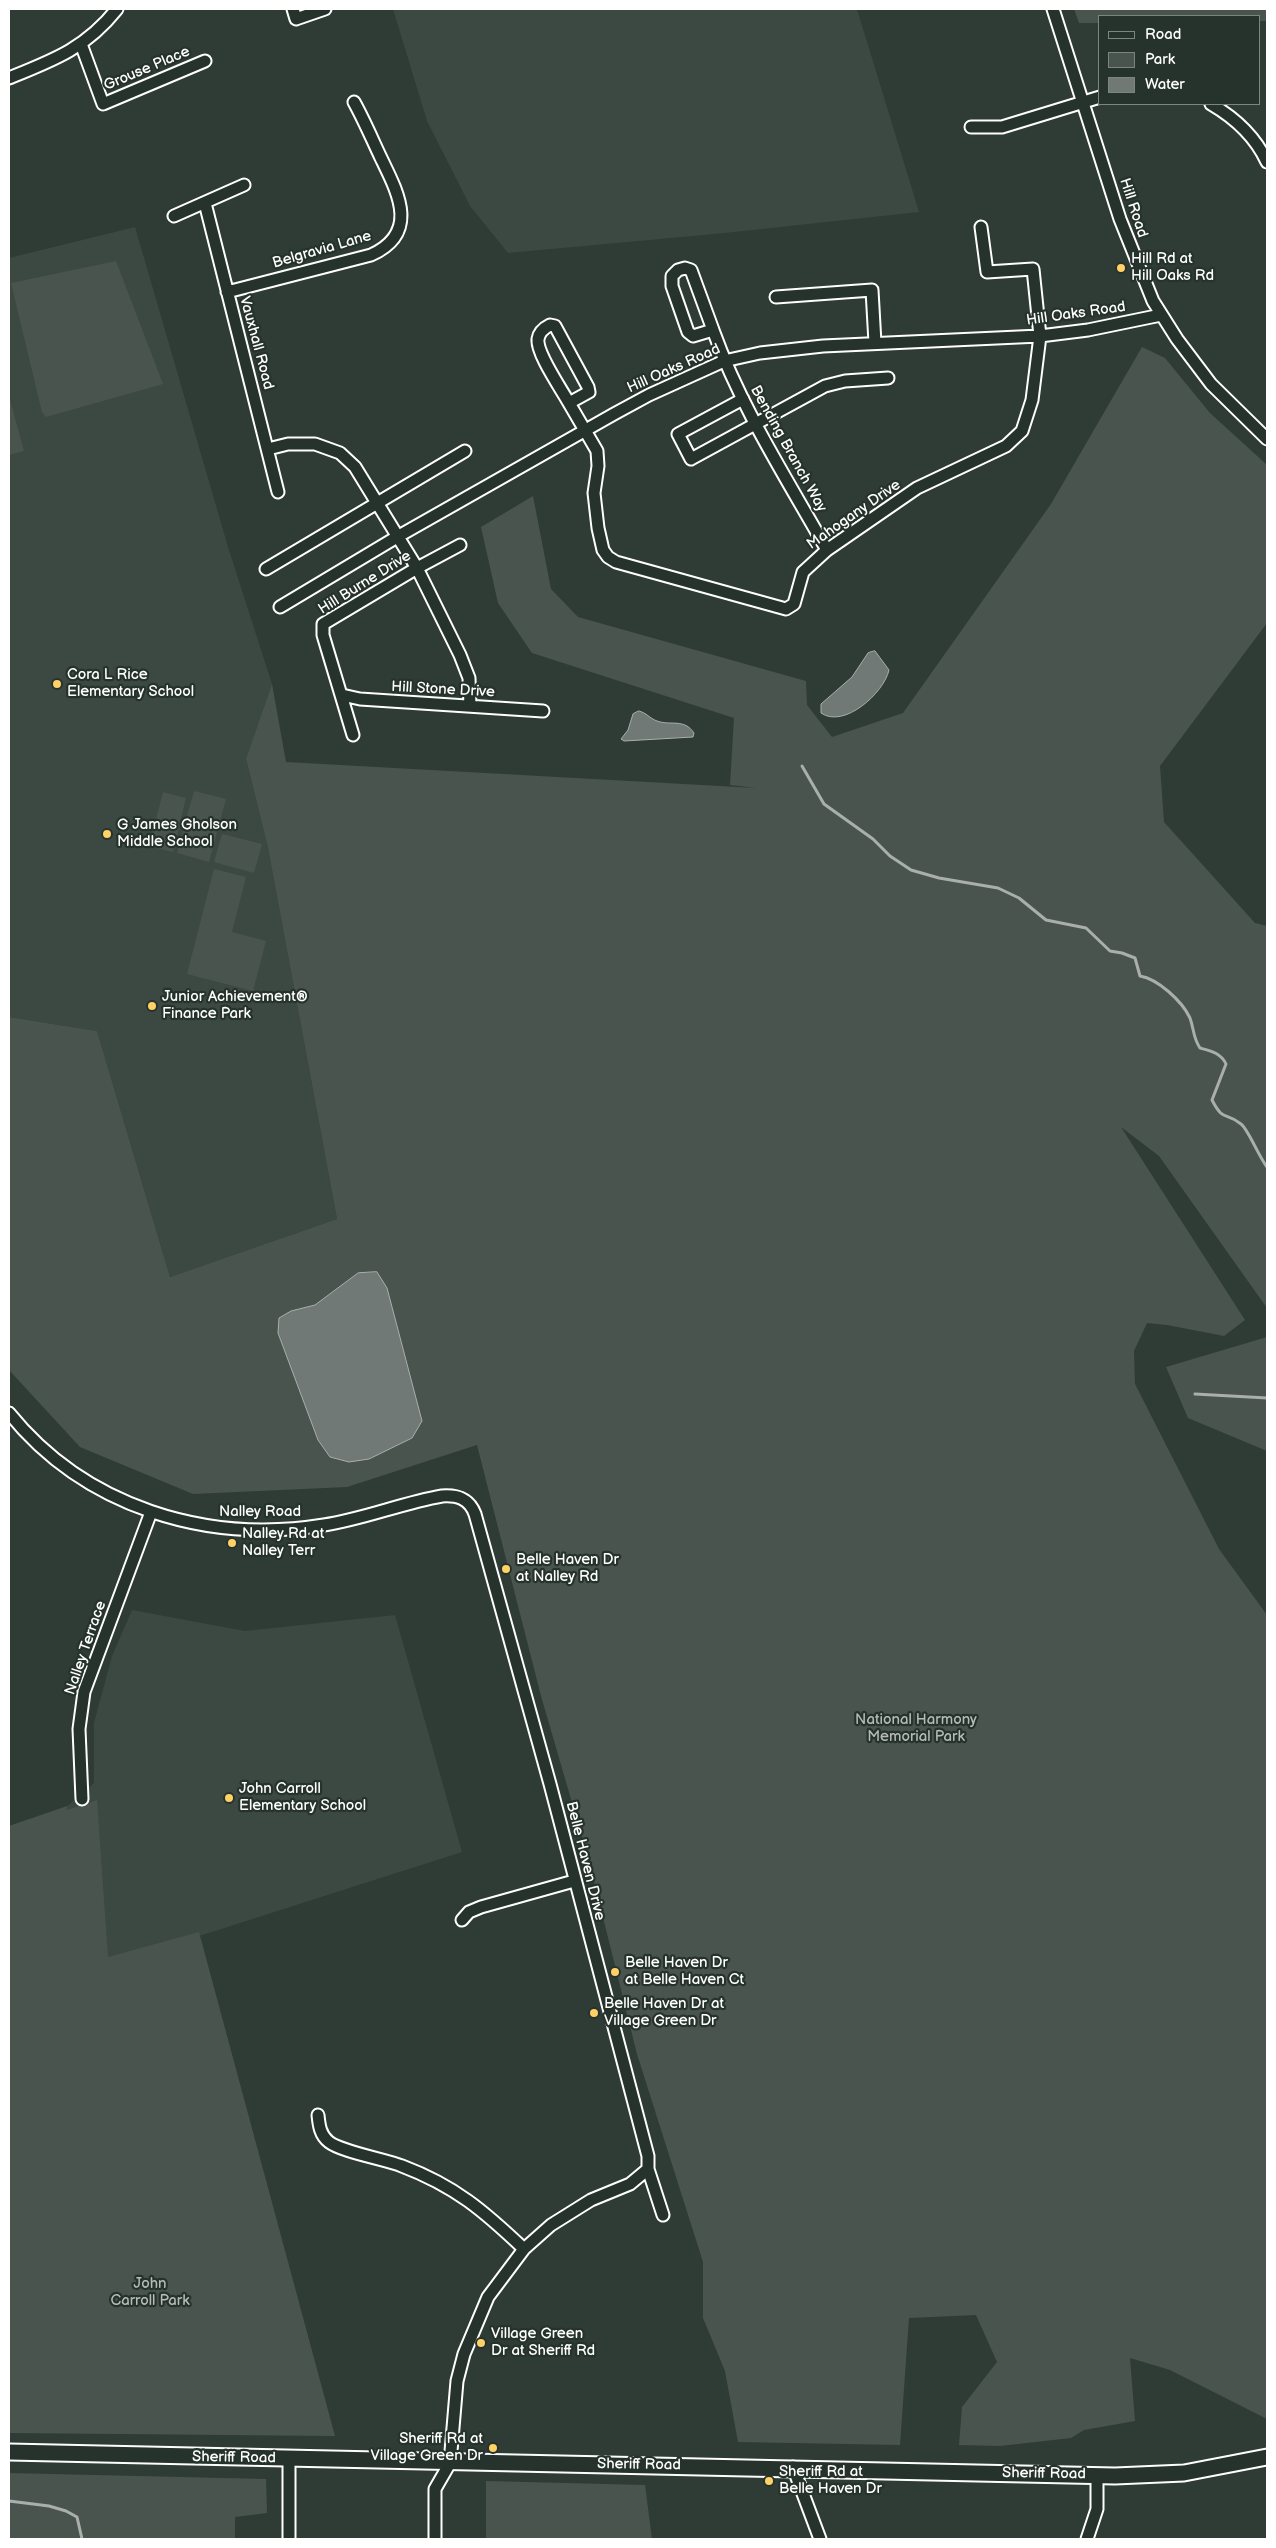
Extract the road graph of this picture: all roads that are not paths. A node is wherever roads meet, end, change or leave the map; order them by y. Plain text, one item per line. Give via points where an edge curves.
1 (117, 9) edge
2 (293, 9) edge
3 (325, 9) edge
4 (1053, 9) edge
5 (81, 44) junction
6 (205, 61) dead end
7 (9, 78) edge
8 (1098, 98) edge
9 (354, 102) dead end
10 (1082, 102) junction
11 (1212, 105) edge
12 (971, 127) dead end
13 (1267, 162) edge
14 (244, 186) dead end
15 (205, 203) junction
16 (174, 216) dead end
17 (981, 227) dead end
18 (227, 292) junction
19 (776, 297) dead end
20 (1161, 315) junction
21 (713, 330) junction
22 (1040, 336) junction
23 (875, 343) junction
24 (724, 361) junction
25 (888, 378) dead end
26 (743, 398) junction
27 (569, 403) junction
28 (756, 422) junction
29 (585, 431) junction
30 (1267, 439) edge
31 (268, 449) junction
32 (464, 451) dead end
33 (278, 492) dead end
34 (376, 502) junction
35 (397, 537) junction
36 (460, 545) dead end
37 (826, 550) junction
38 (417, 568) junction
39 (266, 569) dead end
40 (280, 607) dead end
41 (342, 695) junction
42 (470, 706) junction
43 (543, 711) dead end
44 (353, 735) dead end
45 (9, 1413) edge
46 (151, 1512) junction
47 (475, 1514) joint
48 (82, 1799) dead end
49 (574, 1881) junction
50 (462, 1920) dead end
51 (318, 2115) dead end
52 (648, 2169) junction
53 (663, 2215) dead end
54 (524, 2249) junction
55 (9, 2452) edge
56 (1267, 2457) edge
57 (289, 2460) junction
58 (450, 2463) junction
59 (793, 2467) junction
60 (1097, 2475) junction
61 (289, 2539) edge
62 (435, 2539) edge
63 (820, 2539) edge
64 (1087, 2539) edge

1 - 5 street
2 - 3 street via 296,19
4 - 10 street, Hill Road
5 - 6 street, Grouse Place via 103,104
5 - 7 street via 64,56
8 - 10 street
9 - 18 street, Belgravia Lane via 399,196 401,222 394,237 371,255
10 - 12 street via 1002,127
10 - 20 street, Hill Road via 1133,257
11 - 13 street via 1240,124
14 - 15 street
15 - 16 street
15 - 18 street, Vauxhall Road
17 - 22 street, Mahogany Drive via 987,272 1033,269
18 - 31 street, Vauxhall Road
19 - 23 street via 872,290
20 - 22 street, Hill Oaks Road
20 - 30 street, Hill Road via 1211,384
21 - 21 street, Bending Branch Way via 691,270 678,270 672,276 672,286 688,332 693,336
21 - 24 street, Bending Branch Way
22 - 23 street, Hill Oaks Road
22 - 37 street, Mahogany Drive via 1027,421 1015,440 917,488
23 - 24 street, Hill Oaks Road via 791,349
24 - 26 street, Bending Branch Way
24 - 29 street, Hill Oaks Road via 649,395
25 - 28 street via 845,381 826,386
26 - 28 street, Bending Branch Way
26 - 28 street via 678,434 691,459
27 - 27 street, Mahogany Drive via 539,349 538,338 543,328 550,325 555,326 588,387 589,392
27 - 29 street, Mahogany Drive
28 - 37 street, Bending Branch Way
29 - 35 street, Hill Oaks Road
29 - 37 street, Mahogany Drive via 598,455 594,493 601,543 605,554 616,562 786,609 794,604 806,567
31 - 33 street, Vauxhall Road
31 - 34 street via 300,443 333,449 355,467
32 - 34 street
34 - 35 street
34 - 39 street
35 - 38 street
35 - 40 street, Hill Oaks Road
36 - 38 street, Hill Burne Drive
38 - 41 street, Hill Burne Drive via 323,624 323,636
38 - 42 street via 466,668
41 - 42 street, Hill Stone Drive
41 - 44 street
42 - 43 street, Hill Stone Drive
45 - 46 street, Nalley Road via 62,1465 102,1490
46 - 47 street, Nalley Road via 221,1529 292,1529 331,1524 449,1496 465,1500
46 - 48 street, Nalley Terrace via 84,1692 79,1729
47 - 49 street, Belle Haven Drive
49 - 50 street via 481,1907 468,1912
49 - 52 street, Belle Haven Drive via 648,2156
51 - 54 street via 319,2128 331,2144 384,2159 446,2185 488,2215
52 - 53 street, Belle Haven Drive
52 - 54 street via 630,2184 574,2210
54 - 58 street via 488,2297 464,2354 457,2381
55 - 57 main road, Sheriff Road
56 - 60 main road, Sheriff Road via 1184,2473
57 - 58 main road, Sheriff Road
57 - 61 street
58 - 59 main road, Sheriff Road
58 - 62 street via 435,2489
59 - 60 main road, Sheriff Road
59 - 63 street
60 - 64 street via 1097,2509

